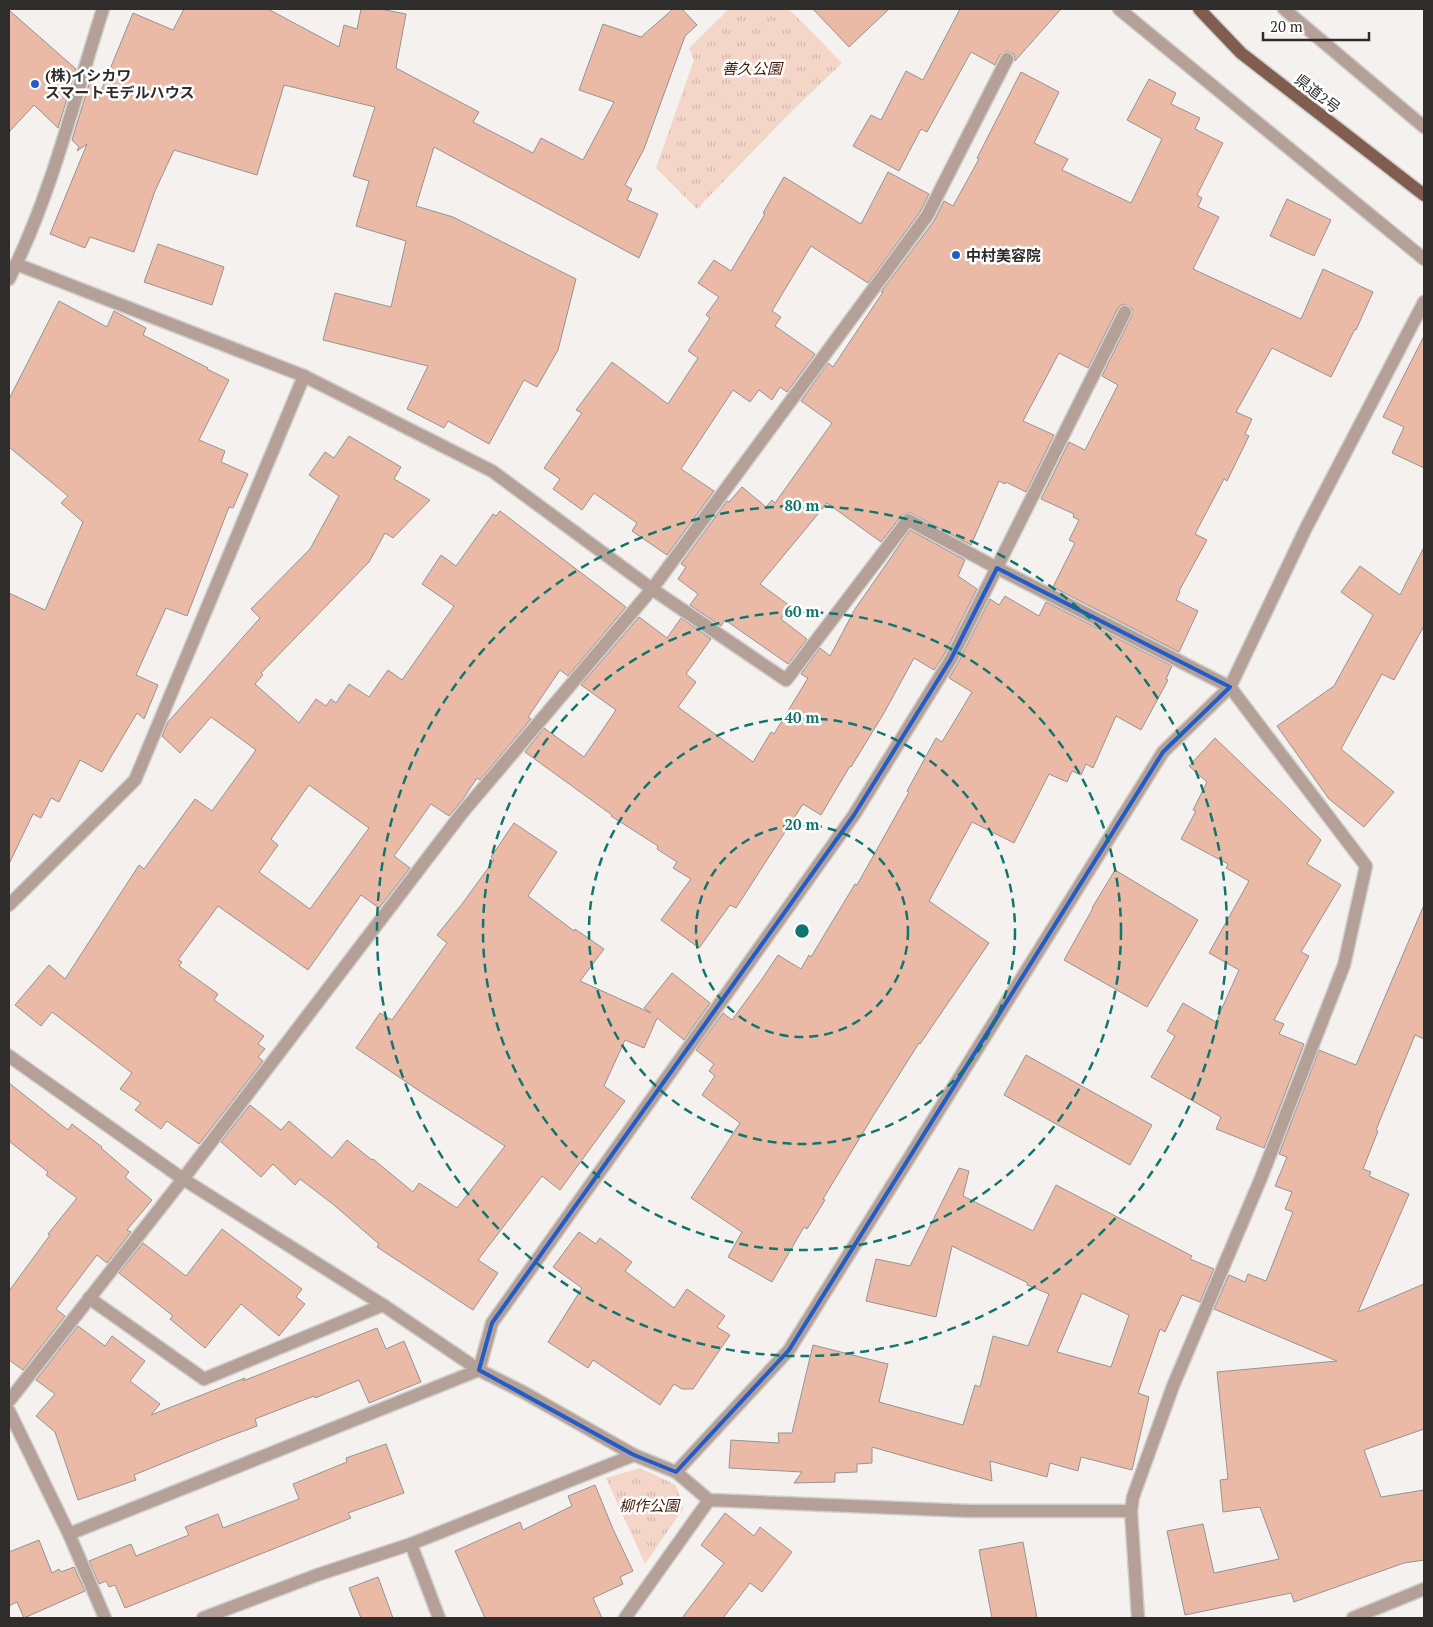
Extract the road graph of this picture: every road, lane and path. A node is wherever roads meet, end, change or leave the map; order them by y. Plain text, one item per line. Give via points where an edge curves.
1 (103, 9) edge
2 (1119, 9) edge
3 (1199, 9) edge
4 (1284, 9) edge
5 (1007, 59) dead end
6 (1424, 127) edge
7 (1424, 195) edge
8 (1424, 259) edge
9 (16, 264) junction
10 (9, 279) edge
11 (1424, 302) edge
12 (1125, 312) dead end
13 (304, 376) junction
14 (997, 568) junction
15 (652, 589) junction
16 (1230, 688) junction
17 (9, 905) edge
18 (9, 1056) edge
19 (183, 1179) junction
20 (89, 1298) junction
21 (383, 1305) junction
22 (479, 1370) junction
23 (9, 1401) edge
24 (9, 1411) edge
25 (634, 1455) junction
26 (676, 1472) junction
27 (709, 1500) junction
28 (1131, 1511) junction
29 (69, 1534) junction
30 (411, 1544) junction
31 (1424, 1588) edge
32 (105, 1618) edge
33 (203, 1618) edge
34 (440, 1618) edge
35 (625, 1618) edge
36 (1138, 1618) edge
37 (1353, 1618) edge

1 - 9 street via 51,176
2 - 8 street
3 - 7 main road, 県道2号 via 1241,53
4 - 6 street
5 - 15 street via 927,216
9 - 10 street
9 - 13 street
11 - 16 street via 1306,528
12 - 14 street
13 - 15 street via 492,470
13 - 17 street via 135,780
14 - 15 street via 908,520 786,680
14 - 16 street
14 - 22 street via 951,659 854,815 492,1322
15 - 19 street via 462,812
16 - 26 street via 1163,752 790,1350
16 - 28 street via 1366,866 1344,965 1261,1178 1173,1386 1133,1497
18 - 19 street
19 - 20 street
19 - 21 street
20 - 21 street via 204,1378
20 - 23 street
21 - 22 street
22 - 25 street
22 - 29 street
24 - 29 street
25 - 26 street
25 - 30 street
26 - 27 street
27 - 28 street via 969,1511
27 - 35 street
28 - 36 street
29 - 32 street
30 - 33 street
30 - 34 street
31 - 37 street

